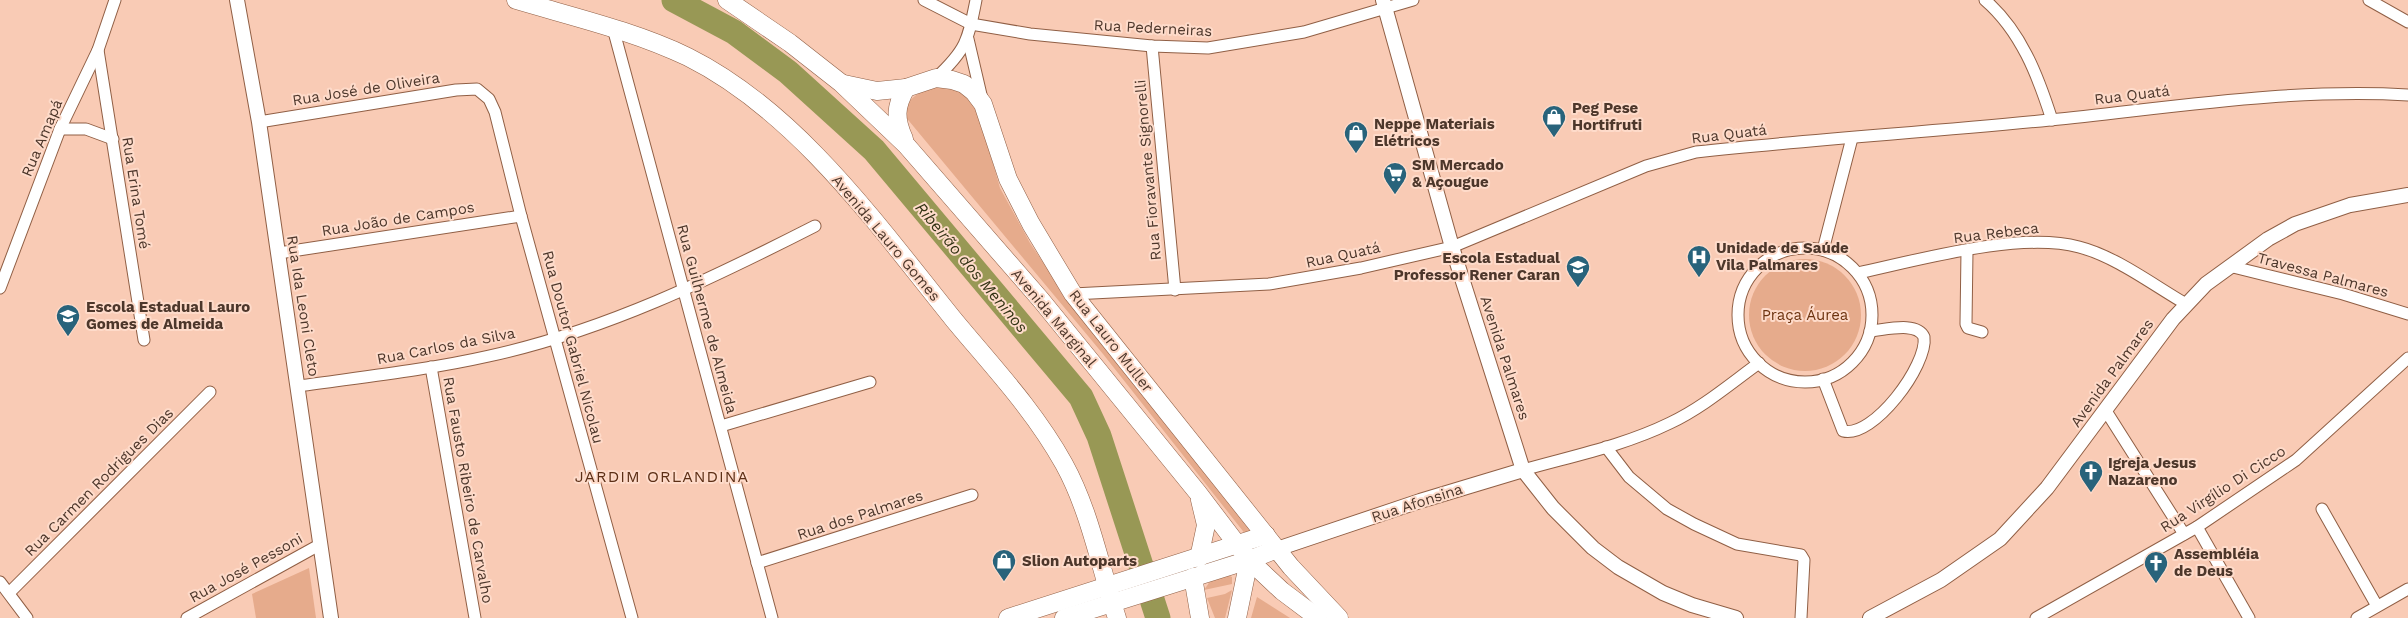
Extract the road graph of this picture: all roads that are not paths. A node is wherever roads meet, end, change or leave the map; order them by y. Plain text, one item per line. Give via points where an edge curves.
1 (116, 0) edge
2 (237, 0) edge
3 (516, 0) edge
4 (728, 0) edge
5 (924, 0) edge
6 (976, 0) edge
7 (1413, 0) edge
8 (1985, 0) edge
9 (2369, 0) edge
10 (1385, 5) edge
11 (2408, 22) edge
12 (971, 24) junction
13 (613, 28) junction
14 (968, 39) junction
15 (1152, 46) junction
16 (98, 50) junction
17 (936, 78) junction
18 (841, 83) junction
19 (906, 88) junction
20 (477, 89) joint
21 (2408, 95) edge
22 (983, 104) junction
23 (2052, 120) junction
24 (259, 122) junction
25 (60, 129) junction
26 (113, 138) junction
27 (1852, 138) junction
28 (907, 146) junction
29 (2408, 195) edge
30 (521, 216) junction
31 (815, 226) dead end
32 (1452, 247) junction
33 (1823, 250) junction
34 (1967, 251) junction
35 (279, 253) junction
36 (2229, 266) junction
37 (1858, 273) junction
38 (0, 288) edge
39 (684, 290) junction
40 (1175, 290) junction
41 (1073, 294) junction
42 (2186, 304) junction
43 (2408, 314) edge
44 (1870, 331) junction
45 (1982, 332) dead end
46 (555, 338) junction
47 (144, 340) dead end
48 (2408, 358) edge
49 (1758, 363) junction
50 (431, 367) junction
51 (1823, 379) junction
52 (870, 382) dead end
53 (299, 386) junction
54 (210, 392) dead end
55 (2106, 411) junction
56 (721, 426) junction
57 (1606, 448) junction
58 (1523, 470) junction
59 (1198, 493) junction
60 (972, 495) dead end
61 (2322, 509) dead end
62 (2198, 527) junction
63 (2184, 534) junction
64 (1266, 535) junction
65 (321, 544) junction
66 (1239, 546) junction
67 (1277, 549) junction
68 (1198, 558) junction
69 (1249, 560) junction
70 (757, 563) junction
71 (1170, 576) junction
72 (1193, 577) junction
73 (0, 582) edge
74 (2408, 589) edge
75 (9, 593) junction
76 (1118, 597) edge
77 (2378, 606) junction
78 (27, 618) edge
79 (187, 618) edge
80 (331, 618) edge
81 (475, 618) edge
82 (632, 618) edge
83 (772, 618) edge
84 (1008, 618) edge
85 (1064, 618) edge
86 (1200, 618) edge
87 (1237, 618) edge
88 (1318, 618) edge
89 (1339, 618) edge
90 (1736, 618) edge
91 (1801, 618) edge
92 (1870, 618) edge
93 (2036, 618) edge
94 (2249, 618) edge
95 (2357, 618) edge

1 - 16 street, Rua Amapá
2 - 24 street, Rua Ida Leoni Cleto
3 - 13 main road, Avenida Lauro Gomes
4 - 18 main road
5 - 12 street, Rua Pederneiras
6 - 12 street
7 - 10 street, Rua Pederneiras
8 - 23 street via 2028,55
9 - 11 street
10 - 15 street, Rua Pederneiras via 1304,32 1239,44 1208,48
10 - 32 street, Avenida Palmares
12 - 14 street
12 - 15 street, Rua Pederneiras via 1052,37
13 - 39 street, Rua Guilherme de Almeida
13 - 76 main road, Avenida Lauro Gomes via 688,58 733,84 778,119 839,180 1033,414 1065,465
14 - 17 street via 959,54
14 - 22 street
15 - 40 street, Rua Fioravante Signorelli
16 - 25 street, Rua Amapá
16 - 26 street, Rua Erina Tomé
17 - 19 main road, Rua Lauro Muller
17 - 22 main road, Rua Lauro Muller via 964,84
18 - 19 main road via 877,91
18 - 28 main road, Avenida Marginal
19 - 28 main road, Avenida Marginal via 899,100 896,117
20 - 24 street, Rua José de Oliveira
20 - 30 street, Rua Doutor Gabriel Nicolau via 489,99 495,112
21 - 23 street, Rua Quatá via 2273,96
22 - 41 main road, Rua Lauro Muller via 1008,179
23 - 27 street, Rua Quatá
24 - 35 street, Rua Ida Leoni Cleto
25 - 26 street via 86,129
25 - 38 street, Rua Amapá
26 - 47 street, Rua Erina Tomé
27 - 32 street, Rua Quatá via 1696,152 1668,158
27 - 33 street
28 - 59 main road, Avenida Marginal via 1041,300
29 - 36 street, Avenida Palmares via 2350,205 2295,224
30 - 35 street, Rua João de Campos
30 - 46 street, Rua Doutor Gabriel Nicolau
31 - 39 street, Rua Carlos da Silva
32 - 40 street, Rua Quatá via 1285,282
32 - 58 street, Avenida Palmares
33 - 37 street via 1842,259
33 - 49 street via 1791,249 1776,254 1751,275 1738,304 1738,320 1741,336
34 - 37 street, Rua Rebeca
34 - 42 street, Rua Rebeca via 2027,242 2056,242 2080,247 2106,258
34 - 45 street via 1966,324 1968,328
35 - 53 street, Rua Ida Leoni Cleto
36 - 42 street, Avenida Palmares
36 - 43 street, Travessa Palmares
37 - 44 street via 1871,300
39 - 46 street, Rua Carlos da Silva
39 - 56 street, Rua Guilherme de Almeida
40 - 41 street, Rua Quatá
41 - 64 main road, Rua Lauro Muller
42 - 55 street, Avenida Palmares
44 - 51 street via 1866,344 1848,366
44 - 51 street via 1909,328 1918,329 1924,336 1915,370 1890,405 1858,429 1843,431
46 - 50 street, Rua Carlos da Silva via 490,356
46 - 82 street, Rua Doutor Gabriel Nicolau
48 - 62 street, Rua Virgílio Di Cicco via 2307,452
49 - 51 street via 1795,381
49 - 57 street, Rua Afonsina via 1678,419
50 - 53 street, Rua Carlos da Silva
50 - 81 street, Rua Fausto Ribeiro de Carvalho
52 - 56 street
53 - 65 street, Rua Ida Leoni Cleto
54 - 75 street, Rua Carmen Rodrigues Dias
55 - 63 street
55 - 92 street, Avenida Palmares via 2047,488 2000,539 1941,580
56 - 70 street, Rua Guilherme de Almeida
57 - 58 street, Rua Afonsina
57 - 91 street via 1629,477 1681,517 1737,544 1801,556 1804,560
58 - 67 street, Rua Afonsina
58 - 90 street, Avenida Palmares via 1553,508 1593,548 1618,567 1692,606
59 - 66 main road, Avenida Marginal
59 - 68 main road via 1206,525
60 - 70 street, Rua dos Palmares
61 - 77 street
62 - 63 street, Rua Virgílio Di Cicco
62 - 94 street
63 - 93 street, Rua Virgílio Di Cicco
64 - 66 main road, Rua Afonsina
64 - 67 main road, Rua Lauro Muller
65 - 79 street, Rua José Pessoni
65 - 80 street, Rua Ida Leoni Cleto
66 - 68 main road, Rua Afonsina
66 - 69 main road, Avenida Marginal
67 - 69 main road, Rua Afonsina
67 - 89 main road, Rua Lauro Muller
68 - 71 main road, Rua Afonsina
69 - 72 main road, Rua Afonsina
69 - 87 main road
69 - 88 main road
70 - 83 street, Rua Guilherme de Almeida
71 - 72 main road, Rua Afonsina
71 - 76 main road, Rua Afonsina
72 - 86 main road
73 - 75 street
74 - 77 street
75 - 78 street
76 - 84 main road, Rua Afonsina
76 - 85 main road, Rua Afonsina
77 - 95 street

